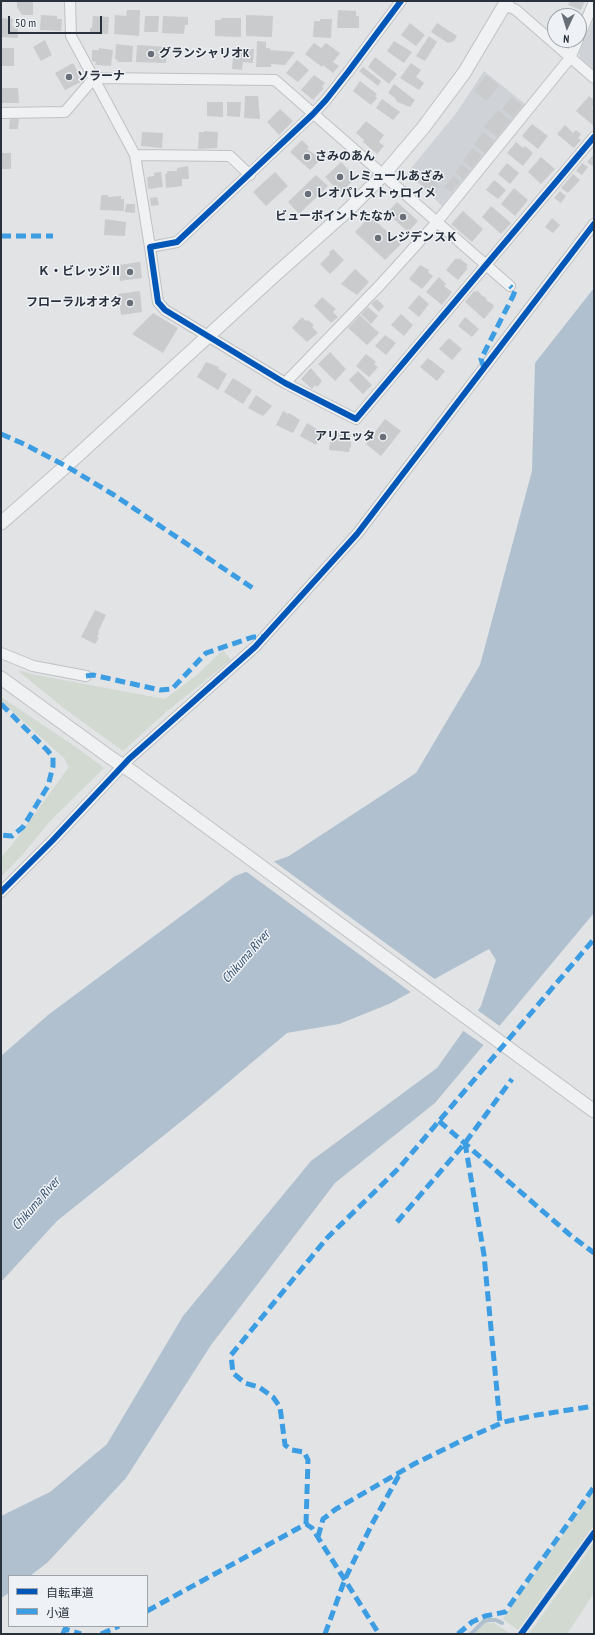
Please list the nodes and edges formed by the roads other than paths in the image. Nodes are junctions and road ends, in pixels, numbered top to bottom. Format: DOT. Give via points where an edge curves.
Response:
graph roads {
  1 [pos="70,1"];
  2 [pos="401,1"];
  3 [pos="594,2"];
  4 [pos="506,3"];
  5 [pos="587,18"];
  6 [pos="574,48"];
  7 [pos="570,58"];
  8 [pos="94,78"];
  9 [pos="594,78"];
  10 [pos="1,113"];
  11 [pos="313,114"];
  12 [pos="594,137"];
  13 [pos="135,155"];
  14 [pos="250,175"];
  15 [pos="383,175"];
  16 [pos="436,222"];
  17 [pos="594,224"];
  18 [pos="150,247"];
  19 [pos="485,265"];
  20 [pos="510,286"];
  21 [pos="208,336"];
  22 [pos="285,383"];
  23 [pos="1,523"];
  24 [pos="1,653"];
  25 [pos="86,676"];
  26 [pos="1,678"];
  27 [pos="123,766"];
  28 [pos="1,892"];
  29 [pos="594,1111"];
  1 -- 8 [label="street" via="71,36"];
  2 -- 11 [label="street" via="340,83"];
  3 -- 5 [label="street"];
  4 -- 7 [label="street"];
  4 -- 15 [label="street" via="464,73 423,128"];
  6 -- 7 [label="street"];
  7 -- 9 [label="street"];
  7 -- 16 [label="street"];
  8 -- 10 [label="street" via="65,112"];
  8 -- 11 [label="street" via="275,80"];
  8 -- 13 [label="street"];
  11 -- 14 [label="street"];
  11 -- 15 [label="street"];
  12 -- 19 [label="street"];
  13 -- 14 [label="street" via="230,156"];
  13 -- 18 [label="street"];
  14 -- 18 [label="street" via="177,242"];
  15 -- 16 [label="street"];
  15 -- 21 [label="street" via="348,211"];
  16 -- 19 [label="street"];
  16 -- 22 [label="street" via="381,284"];
  17 -- 27 [label="street" via="357,534 255,647"];
  18 -- 21 [label="street" via="158,302 165,310"];
  19 -- 20 [label="street"];
  19 -- 22 [label="street" via="356,419"];
  21 -- 22 [label="street"];
  21 -- 23 [label="street"];
  24 -- 25 [label="street" via="33,666"];
  26 -- 27 [label="street"];
  27 -- 28 [label="street"];
  27 -- 29 [label="street"];
}
